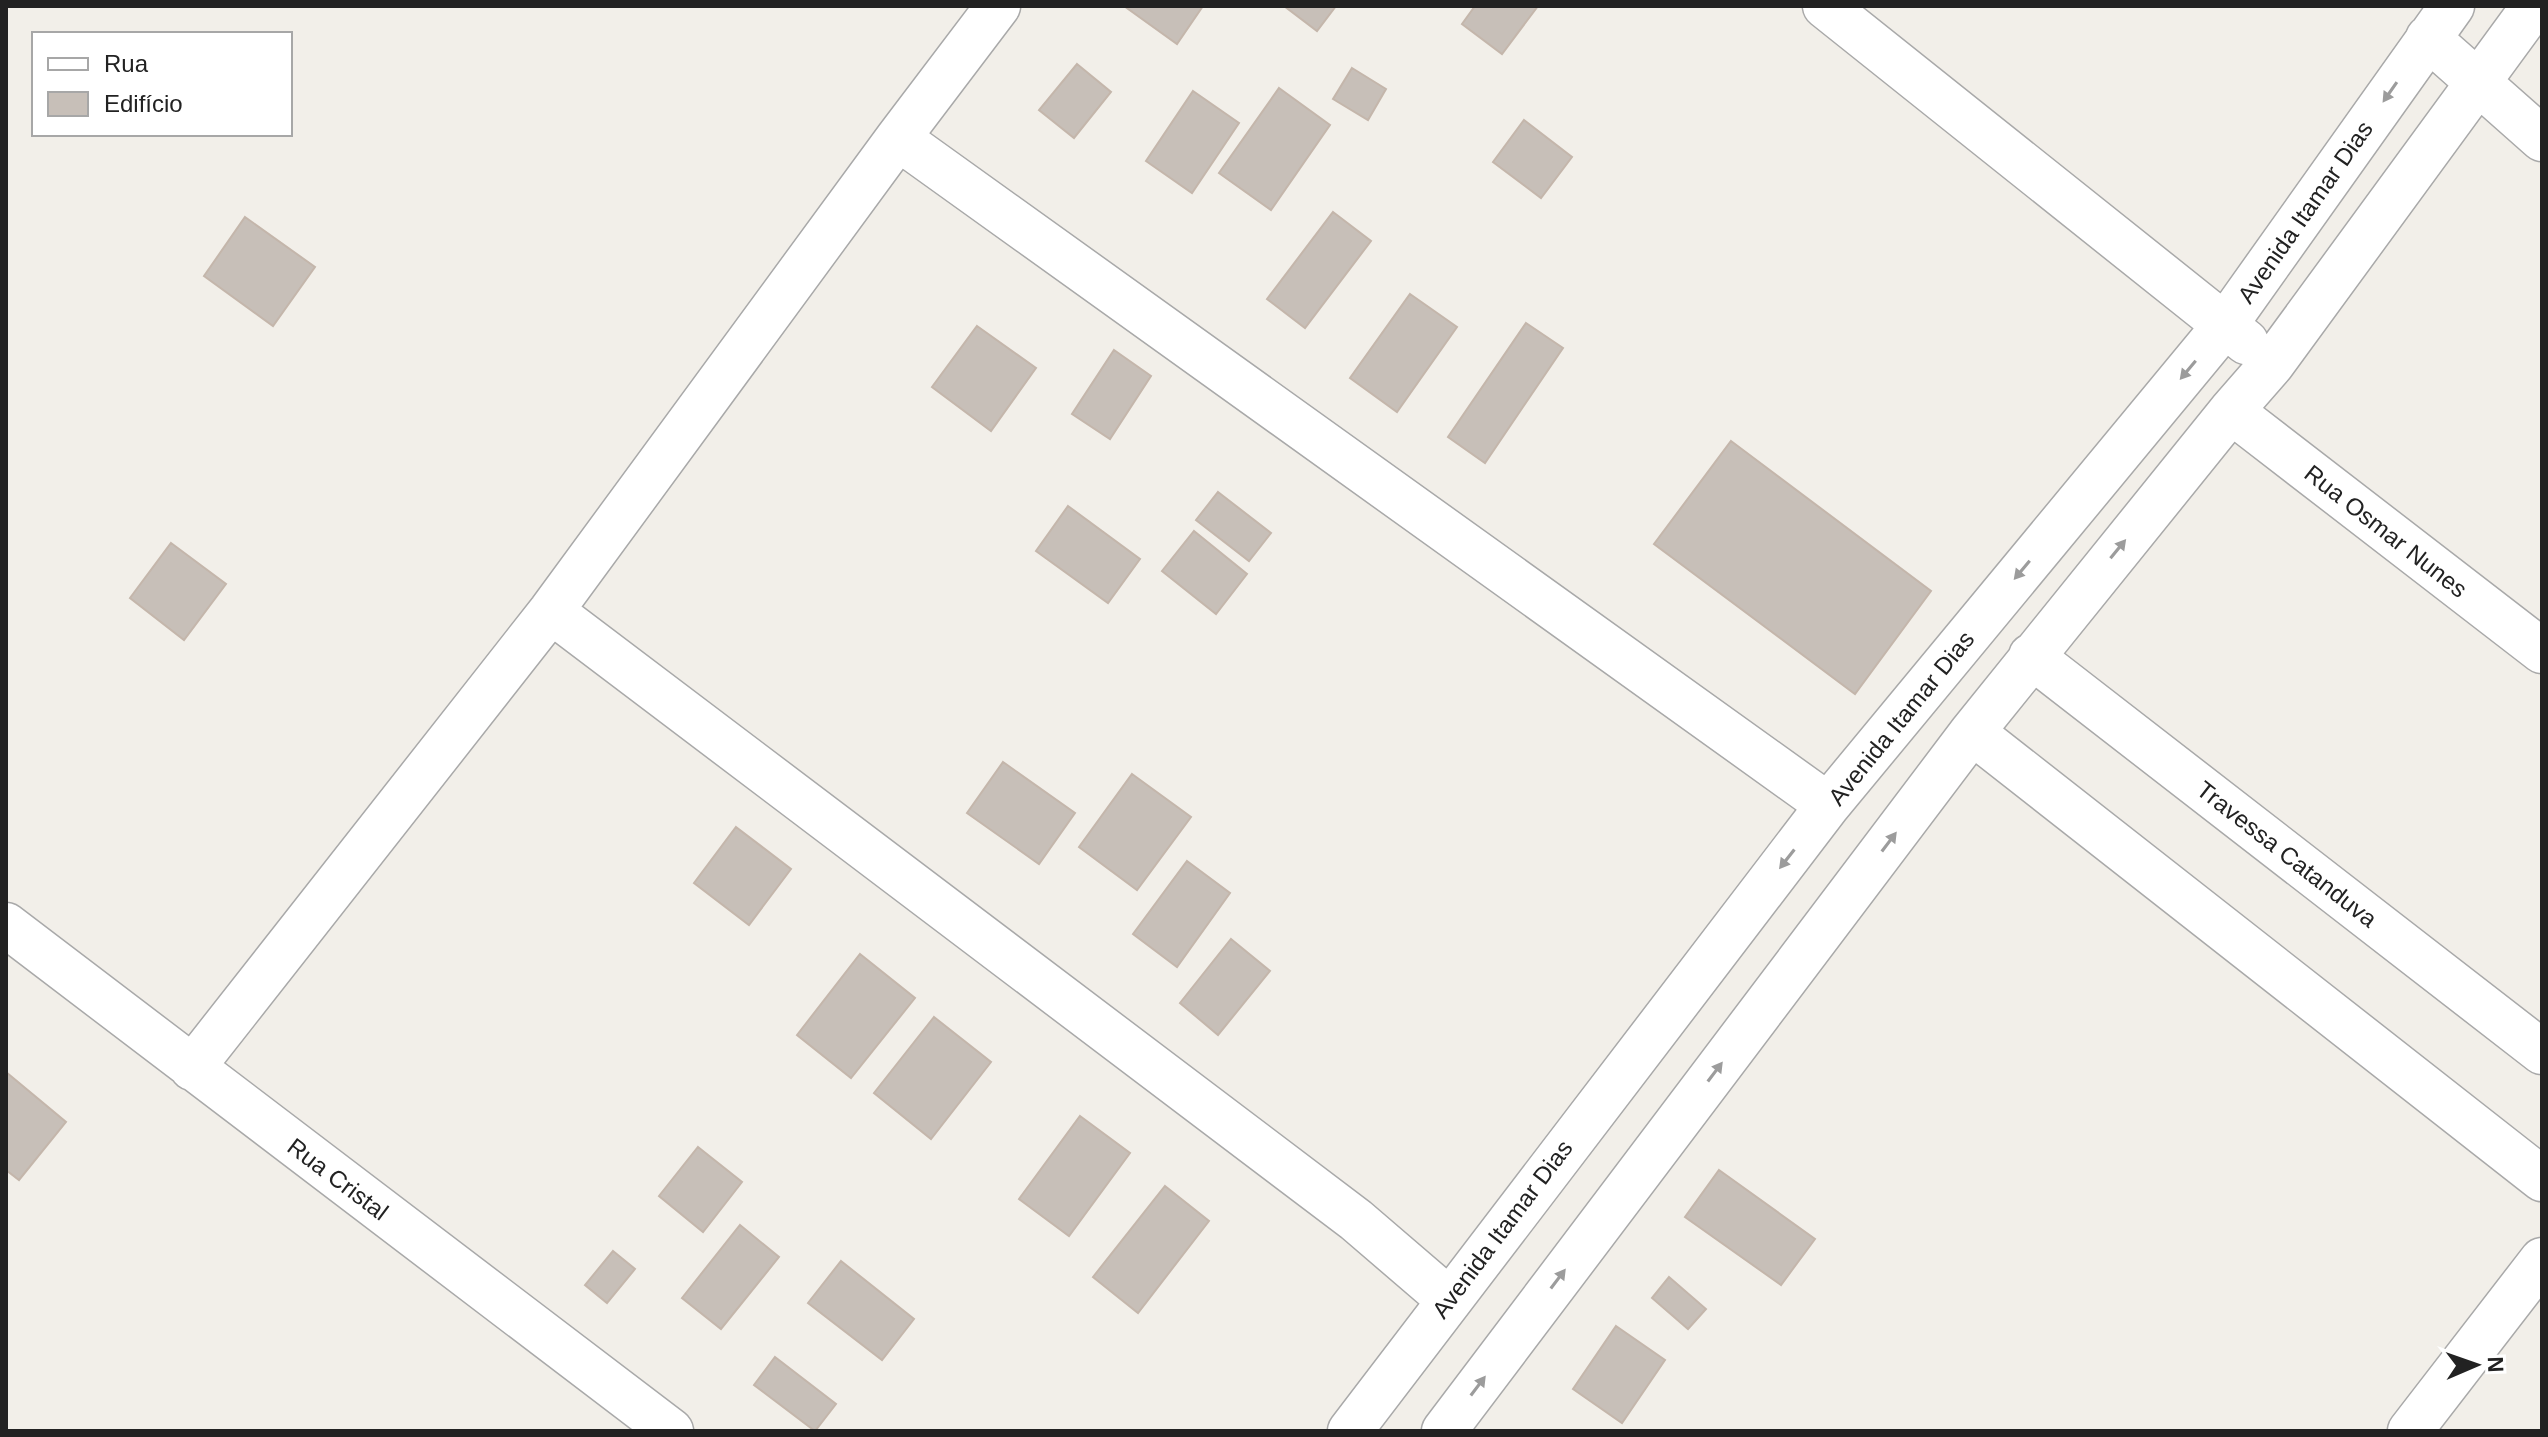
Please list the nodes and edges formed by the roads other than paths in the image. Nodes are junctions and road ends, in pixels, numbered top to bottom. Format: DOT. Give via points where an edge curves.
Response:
graph roads {
  1 [pos="998,6"];
  2 [pos="1825,6"];
  3 [pos="2534,6"];
  4 [pos="2440,22"];
  5 [pos="2478,81"];
  6 [pos="898,138"];
  7 [pos="2542,139"];
  8 [pos="2225,325"];
  9 [pos="2272,364"];
  10 [pos="2231,411"];
  11 [pos="551,611"];
  12 [pos="2542,651"];
  13 [pos="2031,656"];
  14 [pos="1972,732"];
  15 [pos="1828,805"];
  16 [pos="6,925"];
  17 [pos="2542,1052"];
  18 [pos="192,1068"];
  19 [pos="2542,1179"];
  20 [pos="2536,1281"];
  21 [pos="1448,1299"];
  22 [pos="671,1431"];
  23 [pos="1350,1431"];
  24 [pos="1444,1431"];
  25 [pos="2410,1431"];
  1 -- 6 [label="street"];
  2 -- 8 [label="street"];
  3 -- 5 [label="street"];
  4 -- 5 [label="street"];
  4 -- 8 [label="street, Avenida Itamar Dias, one-way"];
  5 -- 7 [label="street"];
  5 -- 9 [label="street"];
  6 -- 11 [label="street"];
  6 -- 15 [label="street"];
  8 -- 9 [label="street"];
  8 -- 15 [label="street, Avenida Itamar Dias, one-way"];
  9 -- 10 [label="street"];
  10 -- 12 [label="street, Rua Osmar Nunes"];
  13 -- 10 [label="street, one-way"];
  11 -- 18 [label="street"];
  11 -- 21 [label="street" via="1356,1220"];
  13 -- 14 [label="street"];
  13 -- 17 [label="street, Travessa Catanduva"];
  14 -- 19 [label="street"];
  24 -- 14 [label="street, one-way"];
  15 -- 21 [label="street, Avenida Itamar Dias, one-way"];
  16 -- 18 [label="street, Rua Cristal"];
  18 -- 22 [label="street, Rua Cristal"];
  20 -- 25 [label="street"];
  21 -- 23 [label="street, Avenida Itamar Dias"];
}
